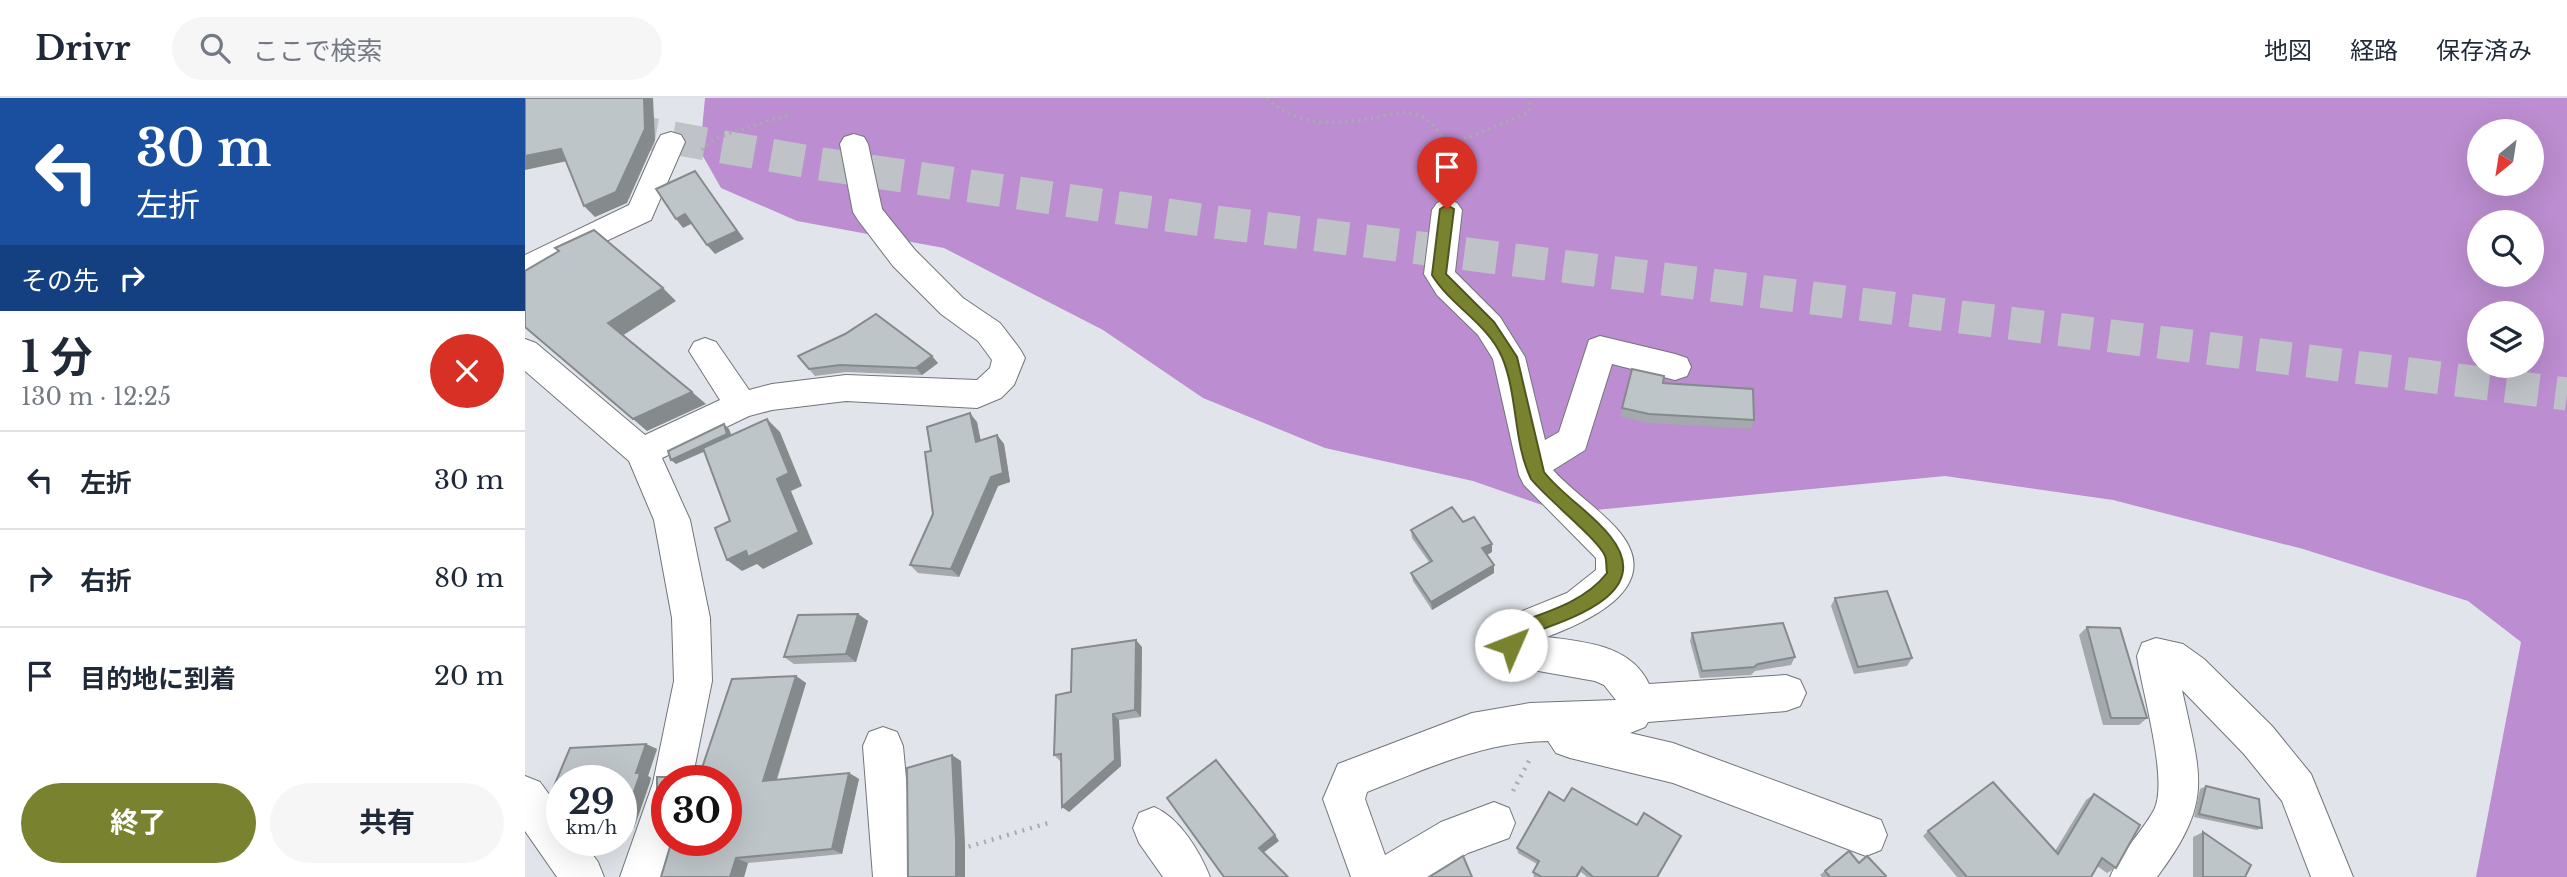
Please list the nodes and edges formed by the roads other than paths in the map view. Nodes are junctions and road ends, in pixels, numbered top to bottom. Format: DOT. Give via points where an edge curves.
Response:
graph roads {
  1 [pos="854,144"];
  2 [pos="684,148"];
  3 [pos="1447,209"];
  4 [pos="525,268"];
  5 [pos="705,351"];
  6 [pos="525,352"];
  7 [pos="1675,367"];
  8 [pos="741,405"];
  9 [pos="642,452"];
  10 [pos="1534,464"];
  11 [pos="1786,693"];
  12 [pos="1637,704"];
  13 [pos="1554,721"];
  14 [pos="883,746"];
  15 [pos="674,765"];
  16 [pos="525,796"];
  17 [pos="1494,824"];
  18 [pos="1154,828"];
  19 [pos="1866,835"];
  20 [pos="651,853"];
  21 [pos="583,877"];
  22 [pos="641,877"];
  23 [pos="893,877"];
  24 [pos="1189,877"];
  25 [pos="1372,877"];
  26 [pos="1389,877"];
  27 [pos="2131,877"];
  28 [pos="2332,877"];
  1 -- 8 [label="street" via="868,212 904,258 952,306 989,332 1009,358 1008,368 990,389 977,395 846,388"];
  2 -- 4 [label="street" via="641,212"];
  3 -- 10 [label="street" via="1439,275 1489,326 1509,357"];
  5 -- 8 [label="street"];
  6 -- 9 [label="street"];
  7 -- 10 [label="street" via="1600,349 1573,440"];
  8 -- 9 [label="street"];
  9 -- 15 [label="street" via="672,520 691,618 693,681"];
  10 -- 12 [label="street" via="1550,491 1604,540 1614,555 1615,575 1603,591 1576,608 1508,634 1511,645 1611,668 1627,680"];
  11 -- 12 [label="street"];
  12 -- 13 [label="street" via="1631,714 1613,720"];
  13 -- 19 [label="street" via="1570,739 1673,763"];
  13 -- 25 [label="street" via="1472,732 1352,778 1343,799"];
  14 -- 23 [label="street"];
  16 -- 21 [label="street"];
  17 -- 26 [label="street" via="1456,837"];
  18 -- 24 [label="street"];
  20 -- 22 [label="street"];
  27 -- 28 [label="street" via="2175,811 2179,771 2157,656 2169,657 2190,672 2258,740 2297,788"];
}
